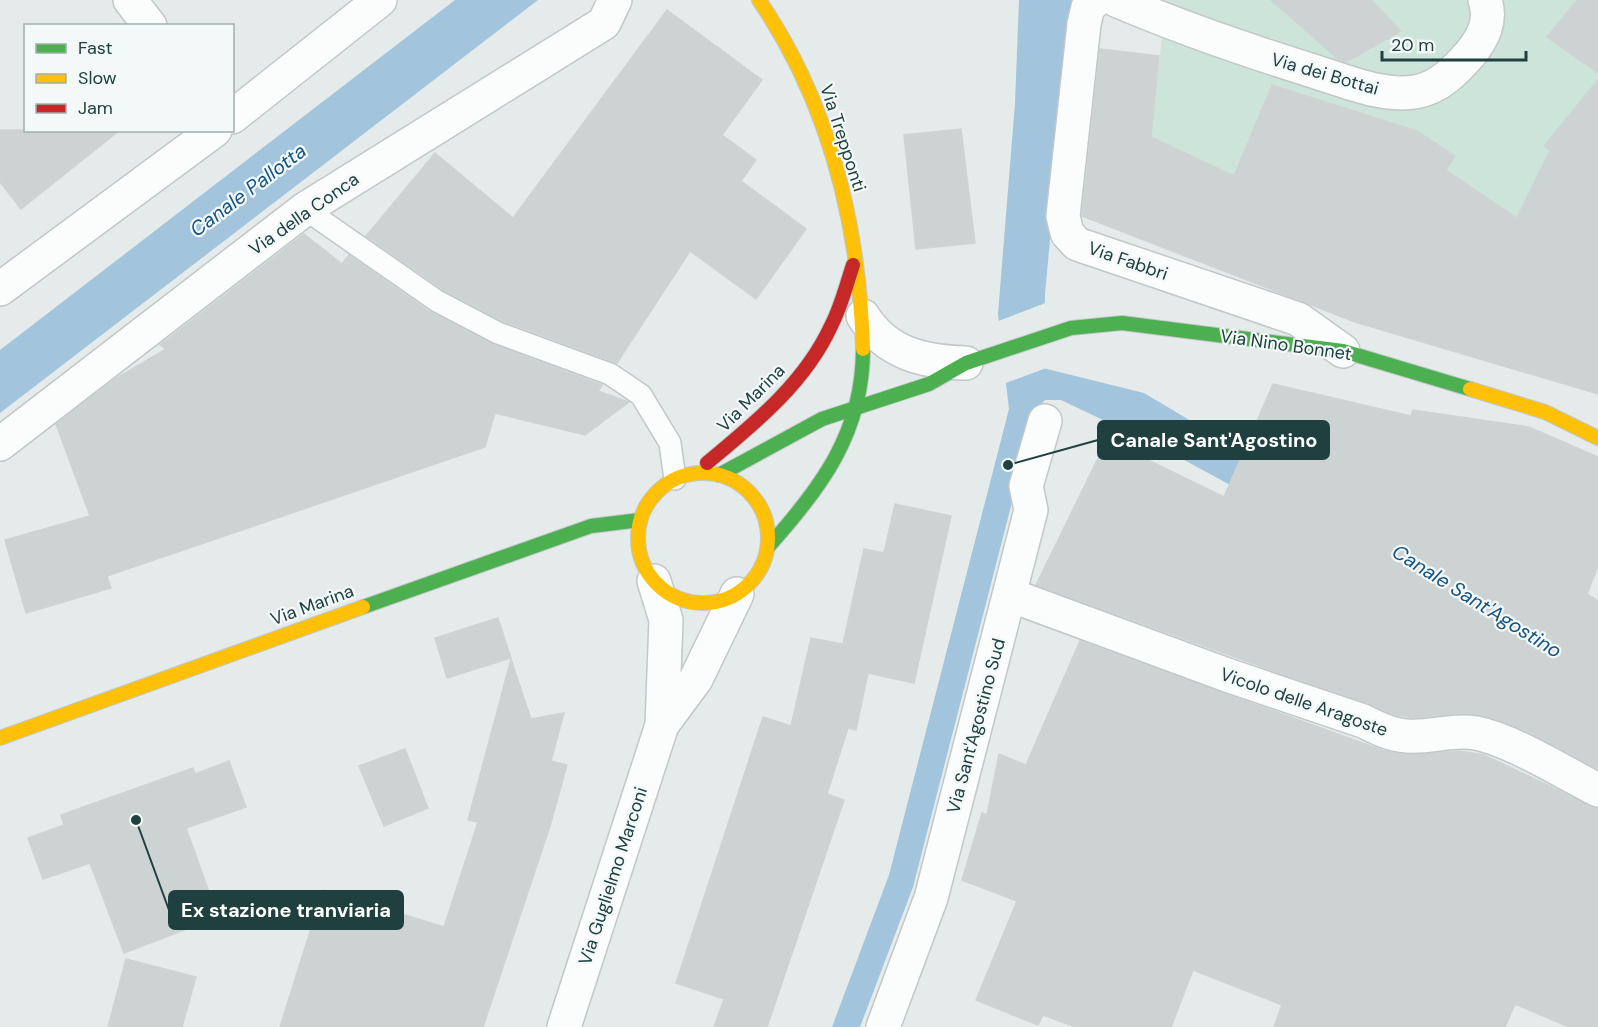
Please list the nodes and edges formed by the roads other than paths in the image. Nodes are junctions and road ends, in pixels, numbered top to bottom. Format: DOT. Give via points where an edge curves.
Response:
graph roads {
  1 [pos="130,0"];
  2 [pos="380,0"];
  3 [pos="759,0"];
  4 [pos="1096,0"];
  5 [pos="1116,0"];
  6 [pos="1485,0"];
  7 [pos="610,11"];
  8 [pos="148,24"];
  9 [pos="234,115"];
  10 [pos="212,132"];
  11 [pos="305,209"];
  12 [pos="854,264"];
  13 [pos="0,289"];
  14 [pos="863,316"];
  15 [pos="1343,351"];
  16 [pos="966,363"];
  17 [pos="857,408"];
  18 [pos="1045,421"];
  19 [pos="1598,438"];
  20 [pos="0,444"];
  21 [pos="719,474"];
  22 [pos="685,476"];
  23 [pos="640,520"];
  24 [pos="768,547"];
  25 [pos="654,581"];
  26 [pos="737,594"];
  27 [pos="1010,595"];
  28 [pos="662,725"];
  29 [pos="0,738"];
  30 [pos="1598,790"];
  31 [pos="564,1027"];
  32 [pos="883,1027"];
  1 -- 8 [label="street"];
  2 -- 9 [label="street"];
  3 -- 12 [label="street, Via Trepponti" via="811,91 841,182"];
  4 -- 15 [label="street, Via Fabbri" via="1088,7 1084,24 1063,216 1067,233 1077,244 1299,319"];
  5 -- 6 [label="street, Via dei Bottai" via="1198,34 1394,94 1418,92 1440,83 1457,69 1483,38 1488,20"];
  7 -- 11 [label="street, Via della Conca"];
  10 -- 13 [label="street"];
  11 -- 20 [label="street, Via della Conca"];
  11 -- 22 [label="lane" via="437,301 498,333 610,374 641,395"];
  12 -- 14 [label="street"];
  12 -- 22 [label="street, Via Marina" via="828,335 795,381 747,430"];
  14 -- 16 [label="street, Via Nino Bonnet" via="873,332 908,356"];
  14 -- 17 [label="street" via="865,356"];
  15 -- 16 [label="street, Via Nino Bonnet" via="1122,323 1071,328"];
  15 -- 19 [label="street, Via Nino Bonnet" via="1545,412"];
  16 -- 17 [label="street, Via Nino Bonnet" via="929,384"];
  17 -- 21 [label="street, Via Nino Bonnet" via="822,419"];
  17 -- 24 [label="street" via="846,439 824,474 799,513"];
  18 -- 27 [label="street, Via Sant'Agostino Sud" via="1026,486 1031,510"];
  21 -- 22 [label="street"];
  21 -- 24 [label="street" via="747,489 757,501 765,515"];
  22 -- 23 [label="street" via="651,499"];
  23 -- 25 [label="street" via="641,556"];
  23 -- 29 [label="street, Via Marina" via="591,526 528,547"];
  24 -- 26 [label="street" via="758,574"];
  25 -- 26 [label="street" via="672,595 693,603 716,603"];
  25 -- 28 [label="street, Via Guglielmo Marconi" via="666,620"];
  26 -- 28 [label="street, Via Guglielmo Marconi" via="696,679"];
  27 -- 30 [label="street, Vicolo delle Aragoste" via="1383,731 1407,736 1461,731 1501,741"];
  27 -- 32 [label="street, Via Sant'Agostino Sud" via="931,898"];
  28 -- 31 [label="street, Via Guglielmo Marconi"];
}
